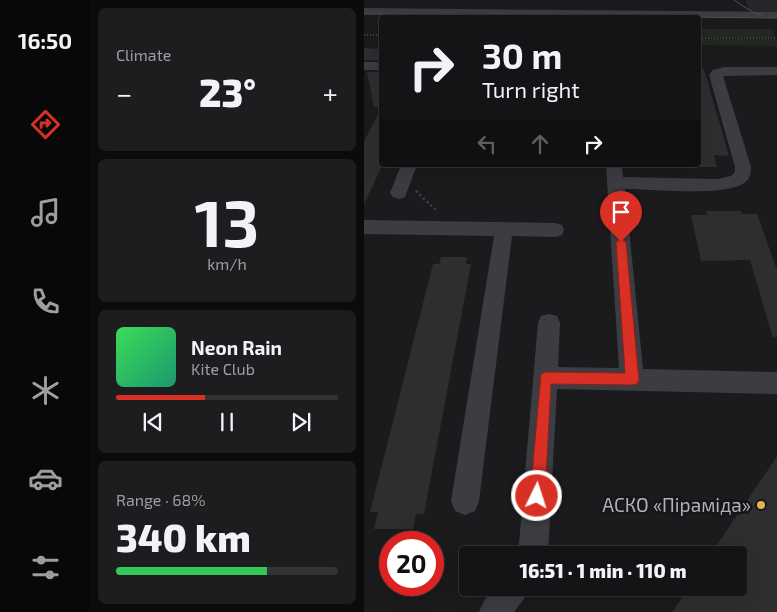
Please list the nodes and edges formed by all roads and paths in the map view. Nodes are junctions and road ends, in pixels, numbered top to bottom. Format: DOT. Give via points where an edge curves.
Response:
graph roads {
  1 [pos="443,0"];
  2 [pos="588,0"];
  3 [pos="735,2"];
  4 [pos="364,11"];
  5 [pos="436,15"];
  6 [pos="592,15"];
  7 [pos="701,18"];
  8 [pos="743,19"];
  9 [pos="364,20"];
  10 [pos="379,20"];
  11 [pos="701,23"];
  12 [pos="776,26"];
  13 [pos="364,35"];
  14 [pos="379,35"];
  15 [pos="701,38"];
  16 [pos="364,66"];
  17 [pos="379,66"];
  18 [pos="777,71"];
  19 [pos="615,174"];
  20 [pos="404,179"];
  21 [pos="364,227"];
  22 [pos="456,228"];
  23 [pos="504,229"];
  24 [pos="555,230"];
  25 [pos="549,323"];
  26 [pos="546,378"];
  27 [pos="632,380"];
  28 [pos="777,383"];
  29 [pos="465,500"];
  30 [pos="534,546"];
  31 [pos="507,596"];
  32 [pos="495,612"];
  1 -- 5 [label="street"];
  2 -- 6 [label="street"];
  3 -- 8 [label="street"];
  4 -- 5 [label="street"];
  5 -- 6 [label="street"];
  7 -- 8 [label="street"];
  8 -- 11 [label="street"];
  8 -- 12 [label="street"];
  9 -- 10 [label="street"];
  12 -- 15 [label="path"];
  13 -- 14 [label="path"];
  16 -- 17 [label="street"];
  18 -- 19 [label="street" via="724,71 716,75 743,167 743,174 737,180 717,185"];
  19 -- 27 [label="street"];
  20 -- 22 [label="path"];
  21 -- 22 [label="street"];
  22 -- 23 [label="street"];
  23 -- 24 [label="street"];
  23 -- 29 [label="street"];
  25 -- 26 [label="street"];
  26 -- 27 [label="street"];
  26 -- 30 [label="street"];
  27 -- 28 [label="street"];
  31 -- 32 [label="street"];
}
